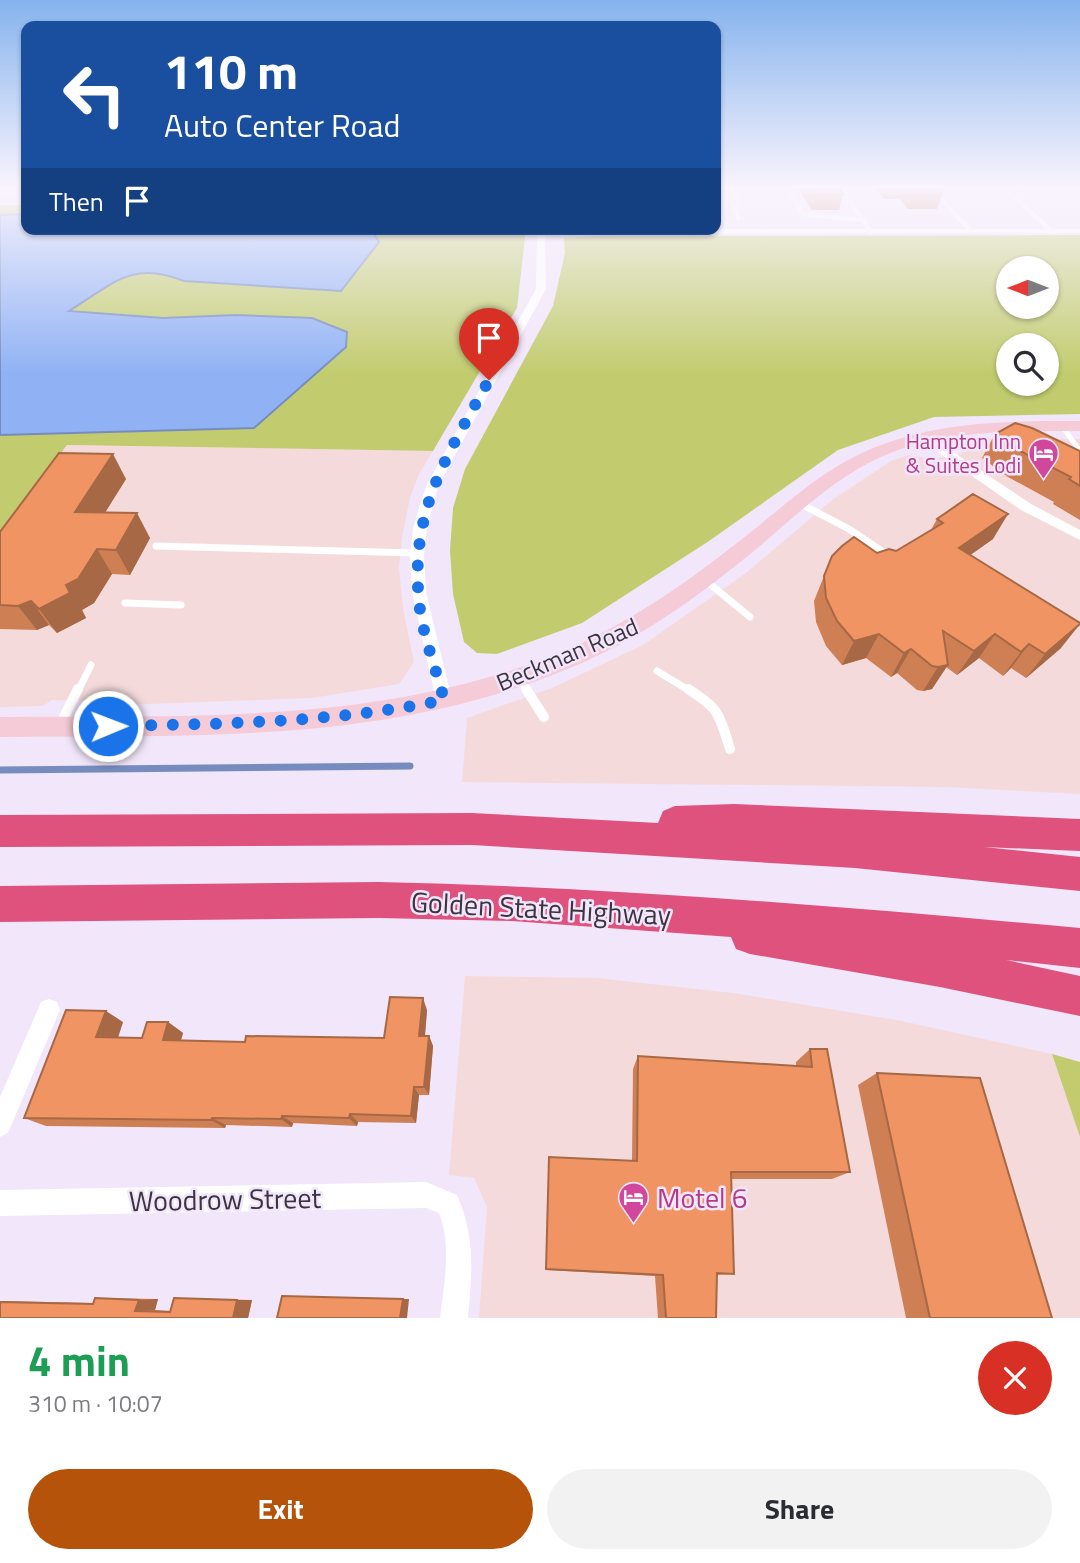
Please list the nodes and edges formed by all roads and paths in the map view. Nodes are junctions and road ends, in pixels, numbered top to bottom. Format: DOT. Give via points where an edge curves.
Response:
graph roads {
  1 [pos="541,250"];
  2 [pos="1071,426"];
  3 [pos="926,438"];
  4 [pos="1080,451"];
  5 [pos="799,503"];
  6 [pos="1080,536"];
  7 [pos="156,546"];
  8 [pos="417,553"];
  9 [pos="889,556"];
  10 [pos="705,580"];
  11 [pos="125,603"];
  12 [pos="181,605"];
  13 [pos="750,617"];
  14 [pos="90,665"];
  15 [pos="657,671"];
  16 [pos="518,677"];
  17 [pos="444,700"];
  18 [pos="544,718"];
  19 [pos="59,726"];
  20 [pos="0,727"];
  21 [pos="730,749"];
  22 [pos="472,829"];
  23 [pos="0,831"];
  24 [pos="1080,835"];
  25 [pos="1080,874"];
  26 [pos="0,904"];
  27 [pos="601,911"];
  28 [pos="1080,947"];
  29 [pos="1080,996"];
  30 [pos="49,1010"];
  31 [pos="0,1125"];
  32 [pos="0,1203"];
  33 [pos="454,1318"];
  1 -- 8 [label="street" via="541,289 432,485"];
  2 -- 3 [label="street, Beckman Road" via="979,429"];
  2 -- 4 [label="lane"];
  3 -- 5 [label="street, Beckman Road" via="869,457"];
  3 -- 6 [label="street" via="1026,507"];
  5 -- 9 [label="lane"];
  5 -- 10 [label="street, Beckman Road"];
  7 -- 8 [label="lane"];
  8 -- 17 [label="street" via="419,603"];
  10 -- 13 [label="lane"];
  10 -- 16 [label="street, Beckman Road" via="649,619 598,646"];
  11 -- 12 [label="lane"];
  14 -- 19 [label="lane"];
  15 -- 21 [label="lane" via="712,704"];
  16 -- 17 [label="street, Beckman Road"];
  16 -- 18 [label="lane"];
  17 -- 19 [label="street, Beckman Road" via="301,720"];
  19 -- 20 [label="street, Beckman Road"];
  22 -- 23 [label="highway"];
  22 -- 24 [label="highway" via="734,820"];
  22 -- 25 [label="highway" via="855,851"];
  26 -- 27 [label="highway, Golden State Highway" via="379,900 512,903"];
  27 -- 28 [label="highway, Golden State Highway" via="806,922"];
  27 -- 29 [label="highway" via="940,967"];
  30 -- 31 [label="street"];
  32 -- 33 [label="street, Woodrow Street" via="426,1195 448,1204 456,1219 460,1251"];
}
